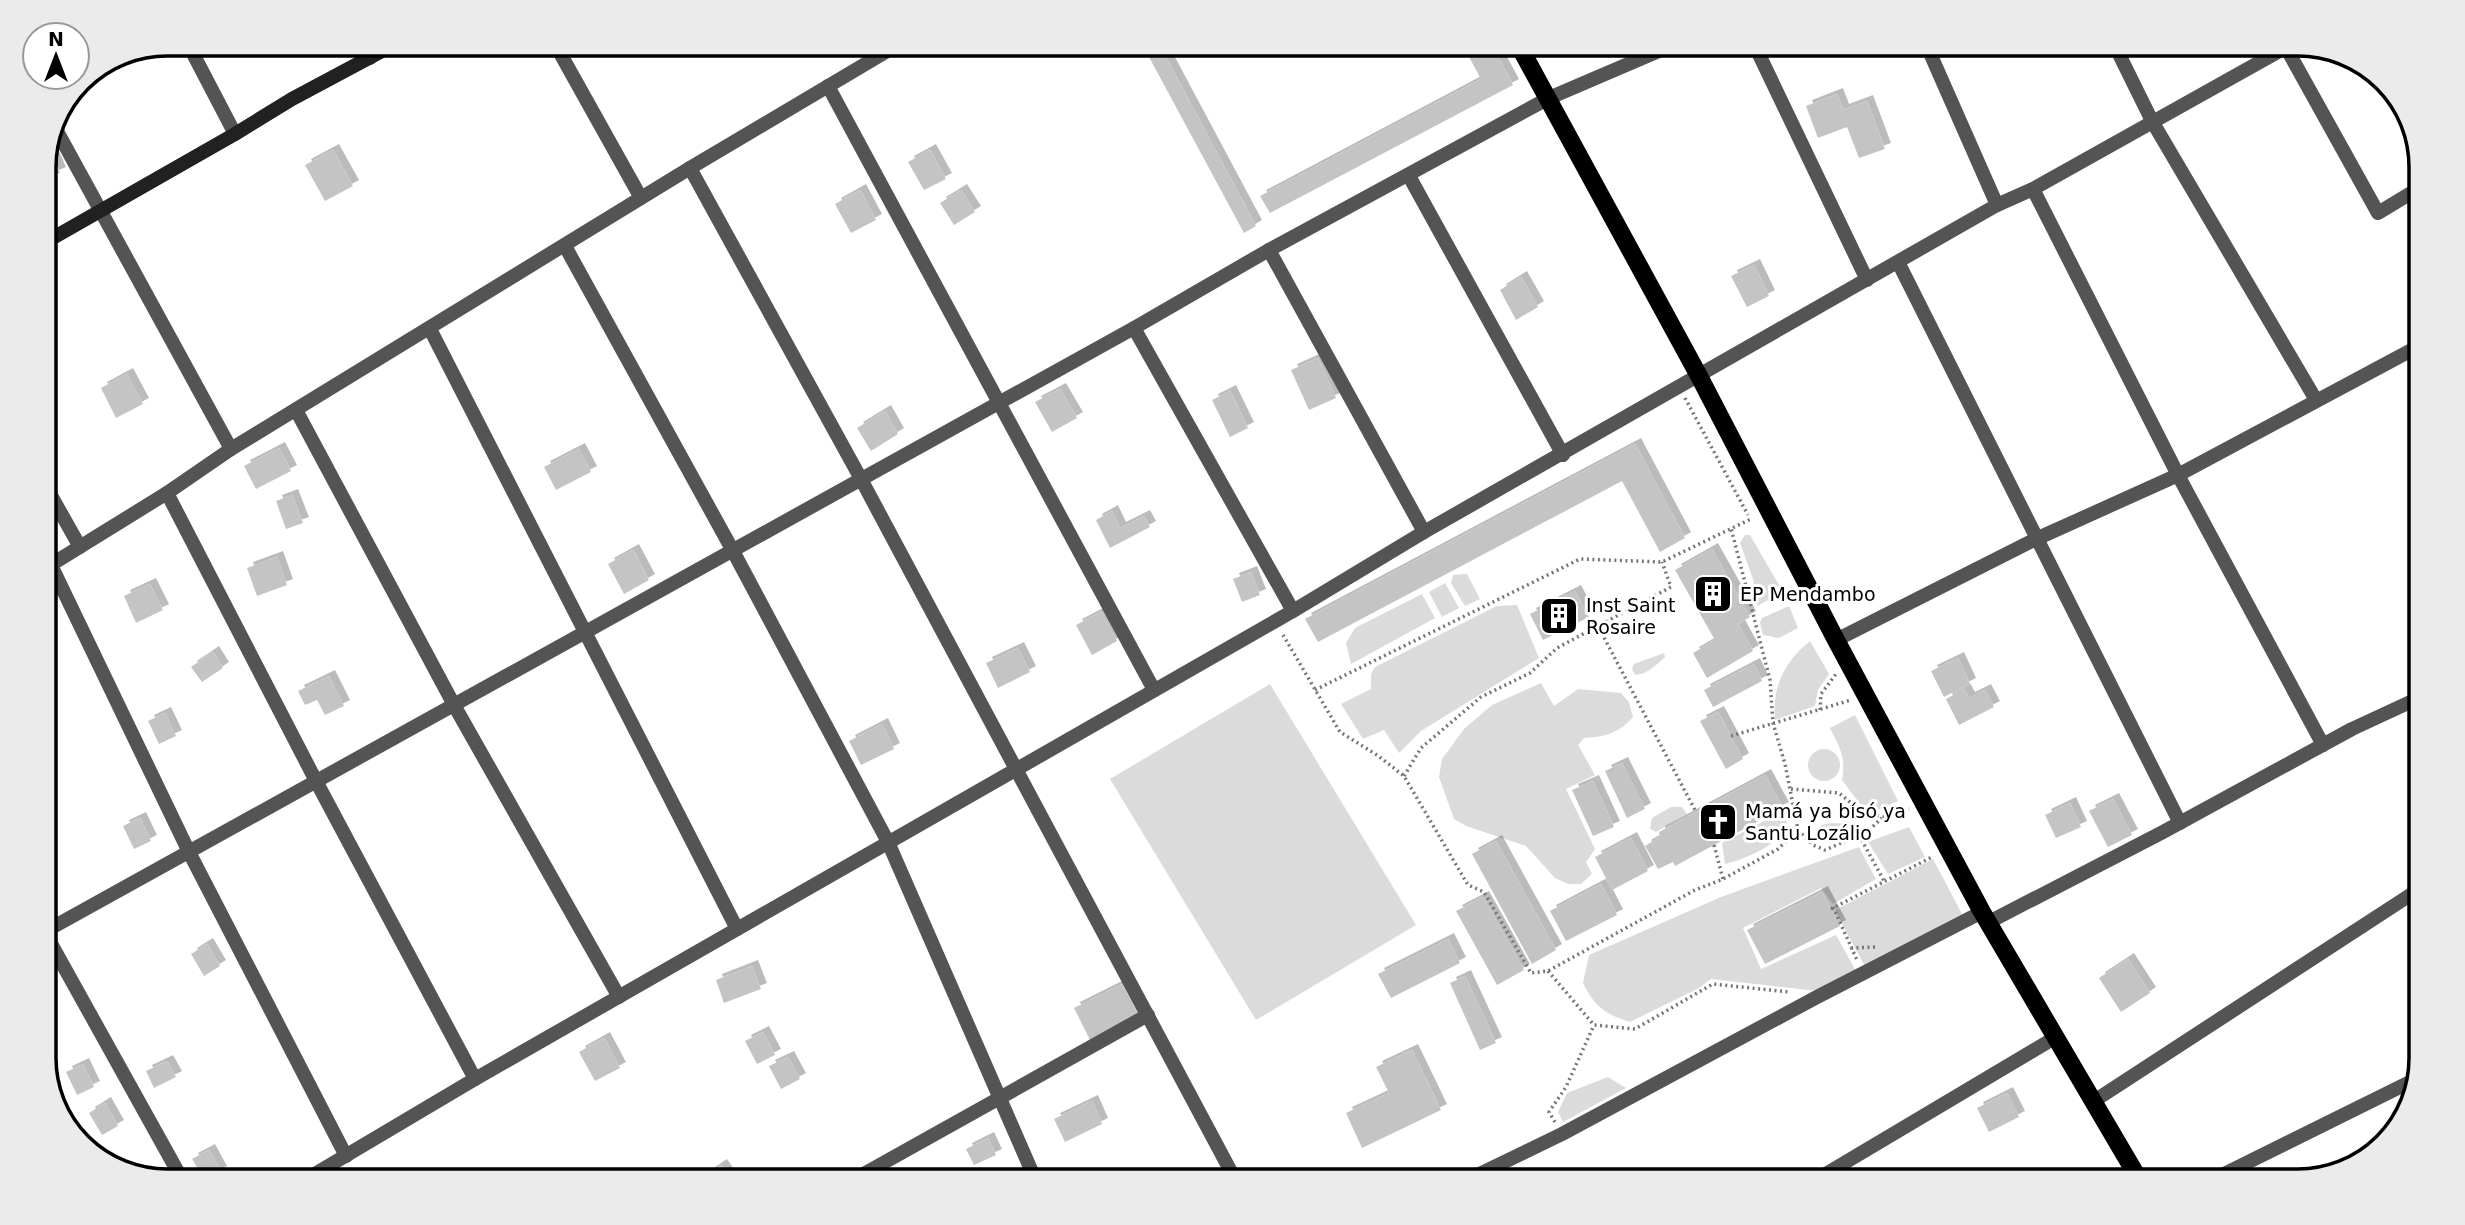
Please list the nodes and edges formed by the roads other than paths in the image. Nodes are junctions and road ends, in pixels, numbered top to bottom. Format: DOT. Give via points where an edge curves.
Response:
graph roads {
  1 [pos="194,56"];
  2 [pos="374,56"];
  3 [pos="562,56"];
  4 [pos="879,56"];
  5 [pos="1525,56"];
  6 [pos="1647,56"];
  7 [pos="1760,56"];
  8 [pos="1931,56"];
  9 [pos="2120,56"];
  10 [pos="2267,56"];
  11 [pos="2293,56"];
  12 [pos="370,58"];
  13 [pos="828,86"];
  14 [pos="1549,98"];
  15 [pos="2152,121"];
  16 [pos="235,134"];
  17 [pos="60,137"];
  18 [pos="690,168"];
  19 [pos="1409,176"];
  20 [pos="2033,189"];
  21 [pos="2409,194"];
  22 [pos="641,198"];
  23 [pos="1997,205"];
  24 [pos="102,210"];
  25 [pos="56,236"];
  26 [pos="565,246"];
  27 [pos="1269,250"];
  28 [pos="1899,262"];
  29 [pos="1867,280"];
  30 [pos="1134,328"];
  31 [pos="429,329"];
  32 [pos="2409,351"];
  33 [pos="1699,376"];
  34 [pos="2316,400"];
  35 [pos="998,403"];
  36 [pos="296,410"];
  37 [pos="231,449"];
  38 [pos="1563,455"];
  39 [pos="2178,475"];
  40 [pos="862,479"];
  41 [pos="167,493"];
  42 [pos="56,504"];
  43 [pos="1424,532"];
  44 [pos="2036,539"];
  45 [pos="80,547"];
  46 [pos="733,551"];
  47 [pos="56,562"];
  48 [pos="56,583"];
  49 [pos="1293,611"];
  50 [pos="587,631"];
  51 [pos="1836,640"];
  52 [pos="1154,690"];
  53 [pos="2409,703"];
  54 [pos="454,705"];
  55 [pos="2323,745"];
  56 [pos="1016,769"];
  57 [pos="316,782"];
  58 [pos="2180,823"];
  59 [pos="888,842"];
  60 [pos="189,852"];
  61 [pos="2409,896"];
  62 [pos="1986,917"];
  63 [pos="56,925"];
  64 [pos="737,929"];
  65 [pos="56,953"];
  66 [pos="619,997"];
  67 [pos="1148,1015"];
  68 [pos="2056,1037"];
  69 [pos="475,1079"];
  70 [pos="2406,1084"];
  71 [pos="1000,1099"];
  72 [pos="2094,1101"];
  73 [pos="345,1156"];
  74 [pos="176,1169"];
  75 [pos="323,1169"];
  76 [pos="873,1169"];
  77 [pos="1031,1169"];
  78 [pos="1231,1169"];
  79 [pos="1490,1169"];
  80 [pos="1834,1169"];
  81 [pos="2133,1169"];
  82 [pos="2234,1169"];
  1 -- 16 [label="street"];
  2 -- 12 [label="street"];
  3 -- 22 [label="street"];
  4 -- 13 [label="street"];
  5 -- 14 [label="main road"];
  6 -- 14 [label="street"];
  7 -- 29 [label="street"];
  8 -- 23 [label="street"];
  9 -- 15 [label="street"];
  10 -- 15 [label="street"];
  11 -- 21 [label="street" via="2378,213"];
  12 -- 16 [label="street"];
  13 -- 18 [label="street"];
  13 -- 35 [label="street"];
  14 -- 19 [label="street"];
  14 -- 33 [label="main road"];
  15 -- 20 [label="street"];
  15 -- 34 [label="street"];
  16 -- 24 [label="street"];
  17 -- 24 [label="street"];
  18 -- 22 [label="street"];
  18 -- 40 [label="street"];
  19 -- 27 [label="street"];
  19 -- 38 [label="street"];
  20 -- 23 [label="street"];
  20 -- 39 [label="street"];
  22 -- 26 [label="street"];
  23 -- 28 [label="street"];
  24 -- 25 [label="street"];
  24 -- 37 [label="street"];
  26 -- 31 [label="street"];
  26 -- 46 [label="street"];
  27 -- 30 [label="street"];
  27 -- 43 [label="street"];
  28 -- 29 [label="street"];
  28 -- 44 [label="street"];
  29 -- 33 [label="street"];
  30 -- 35 [label="street"];
  30 -- 49 [label="street"];
  31 -- 36 [label="street"];
  31 -- 50 [label="street"];
  32 -- 34 [label="street"];
  33 -- 38 [label="street"];
  33 -- 51 [label="main road"];
  34 -- 39 [label="street"];
  35 -- 40 [label="street"];
  35 -- 52 [label="street"];
  36 -- 37 [label="street"];
  36 -- 54 [label="street"];
  37 -- 41 [label="street"];
  38 -- 43 [label="street"];
  39 -- 44 [label="street"];
  39 -- 55 [label="street"];
  40 -- 46 [label="street"];
  40 -- 56 [label="street"];
  41 -- 45 [label="street"];
  41 -- 57 [label="street"];
  42 -- 45 [label="street"];
  43 -- 49 [label="street"];
  44 -- 51 [label="street"];
  44 -- 58 [label="street"];
  45 -- 47 [label="street"];
  46 -- 50 [label="street"];
  46 -- 59 [label="street"];
  48 -- 60 [label="street"];
  49 -- 52 [label="street"];
  50 -- 54 [label="street"];
  50 -- 64 [label="street"];
  51 -- 62 [label="main road"];
  52 -- 56 [label="street"];
  53 -- 55 [label="street"];
  54 -- 57 [label="street"];
  54 -- 66 [label="street"];
  55 -- 58 [label="street"];
  56 -- 59 [label="street"];
  56 -- 67 [label="street"];
  57 -- 60 [label="street"];
  57 -- 69 [label="street"];
  58 -- 62 [label="street"];
  59 -- 64 [label="street"];
  59 -- 71 [label="street"];
  60 -- 63 [label="street"];
  60 -- 73 [label="street"];
  61 -- 72 [label="street"];
  62 -- 68 [label="main road"];
  62 -- 79 [label="street" via="1863,973"];
  64 -- 66 [label="street"];
  65 -- 74 [label="street"];
  66 -- 69 [label="street"];
  67 -- 71 [label="street"];
  67 -- 78 [label="street"];
  68 -- 72 [label="main road"];
  68 -- 80 [label="street"];
  69 -- 73 [label="street"];
  70 -- 82 [label="street"];
  71 -- 76 [label="street"];
  71 -- 77 [label="street"];
  72 -- 81 [label="main road"];
  73 -- 75 [label="street"];
}
